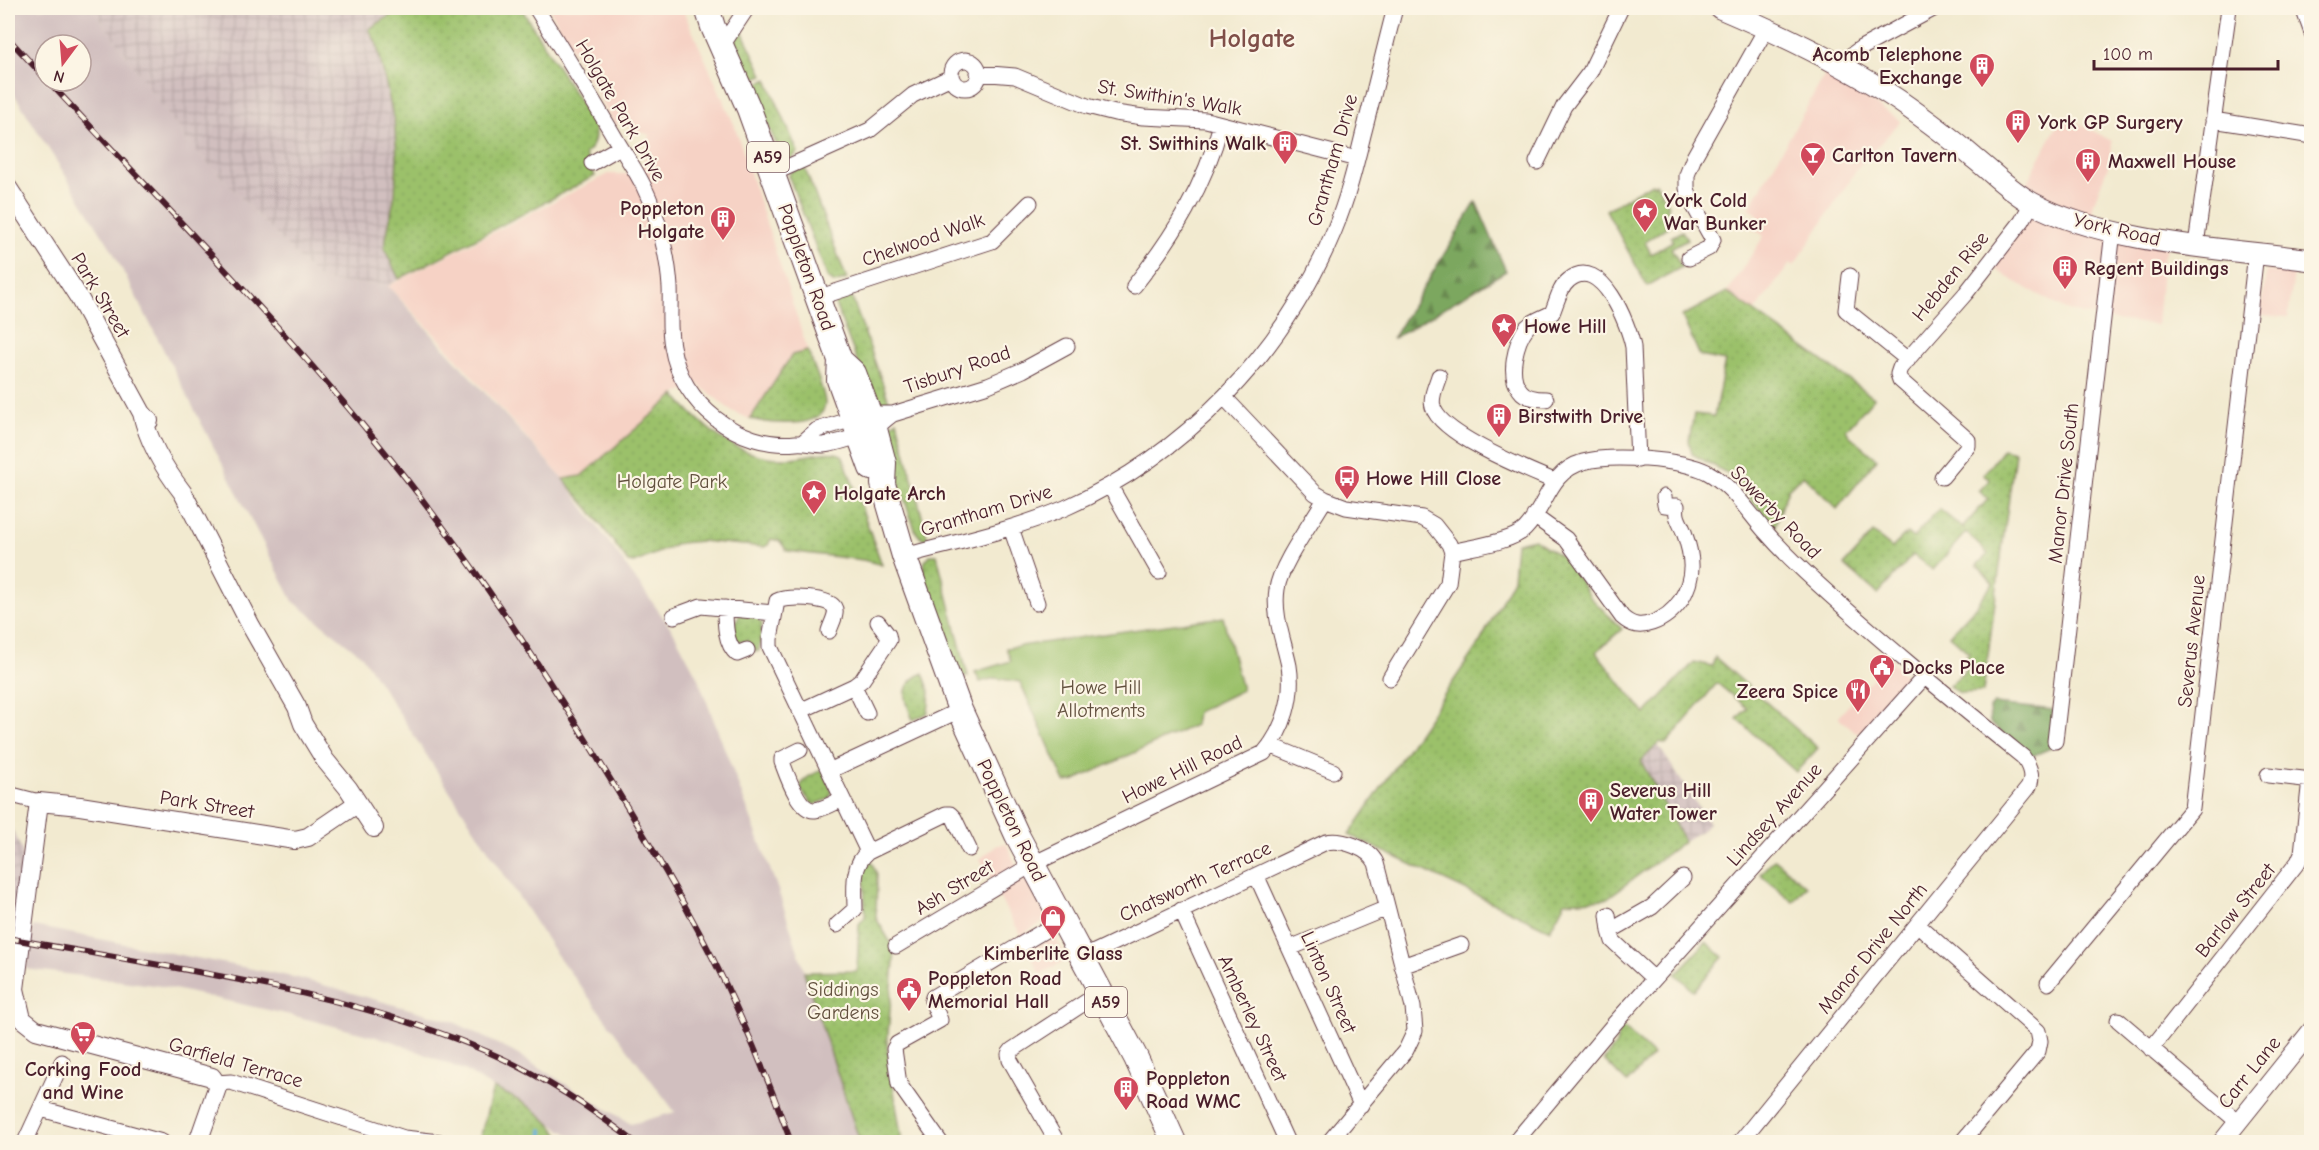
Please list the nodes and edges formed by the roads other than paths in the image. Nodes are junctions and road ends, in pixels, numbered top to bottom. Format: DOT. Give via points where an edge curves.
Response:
graph roads {
  1 [pos="536,8"];
  2 [pos="707,8"];
  3 [pos="747,8"];
  4 [pos="1395,8"];
  5 [pos="1621,8"];
  6 [pos="1720,8"];
  7 [pos="1935,8"];
  8 [pos="2229,8"];
  9 [pos="2303,8"];
  10 [pos="1766,29"];
  11 [pos="2312,33"];
  12 [pos="722,47"];
  13 [pos="1838,65"];
  14 [pos="2213,120"];
  15 [pos="1221,124"];
  16 [pos="2312,136"];
  17 [pos="620,147"];
  18 [pos="1357,159"];
  19 [pos="1537,162"];
  20 [pos="592,163"];
  21 [pos="774,173"];
  22 [pos="8,188"];
  23 [pos="12,199"];
  24 [pos="1030,203"];
  25 [pos="2032,203"];
  26 [pos="2113,231"];
  27 [pos="2196,245"];
  28 [pos="2256,253"];
  29 [pos="1689,258"];
  30 [pos="2312,260"];
  31 [pos="1850,276"];
  32 [pos="1134,286"];
  33 [pos="818,298"];
  34 [pos="1067,346"];
  35 [pos="1908,360"];
  36 [pos="1439,376"];
  37 [pos="1225,398"];
  38 [pos="1546,399"];
  39 [pos="869,422"];
  40 [pos="1638,460"];
  41 [pos="1942,477"];
  42 [pos="1554,482"];
  43 [pos="1110,486"];
  44 [pos="1664,497"];
  45 [pos="1325,499"];
  46 [pos="1534,516"];
  47 [pos="1011,528"];
  48 [pos="1452,552"];
  49 [pos="904,556"];
  50 [pos="1159,572"];
  51 [pos="1037,603"];
  52 [pos="776,607"];
  53 [pos="725,608"];
  54 [pos="674,616"];
  55 [pos="878,622"];
  56 [pos="829,631"];
  57 [pos="747,650"];
  58 [pos="1925,676"];
  59 [pos="1390,678"];
  60 [pos="854,686"];
  61 [pos="960,710"];
  62 [pos="800,711"];
  63 [pos="867,713"];
  64 [pos="2055,741"];
  65 [pos="1270,745"];
  66 [pos="800,750"];
  67 [pos="1333,770"];
  68 [pos="829,771"];
  69 [pos="2268,775"];
  70 [pos="2031,777"];
  71 [pos="2311,780"];
  72 [pos="8,794"];
  73 [pos="842,799"];
  74 [pos="39,802"];
  75 [pos="358,803"];
  76 [pos="374,828"];
  77 [pos="969,849"];
  78 [pos="868,852"];
  79 [pos="1033,864"];
  80 [pos="1257,877"];
  81 [pos="1683,878"];
  82 [pos="1387,908"];
  83 [pos="1181,910"];
  84 [pos="1608,915"];
  85 [pos="1062,920"];
  86 [pos="1918,925"];
  87 [pos="837,926"];
  88 [pos="1610,931"];
  89 [pos="1461,945"];
  90 [pos="896,946"];
  91 [pos="1290,948"];
  92 [pos="1082,958"];
  93 [pos="1402,966"];
  94 [pos="1654,979"];
  95 [pos="2048,982"];
  96 [pos="11,991"];
  97 [pos="1101,992"];
  98 [pos="16,1012"];
  99 [pos="2118,1020"];
  100 [pos="2312,1030"];
  101 [pos="2151,1049"];
  102 [pos="62,1062"];
  103 [pos="216,1083"];
  104 [pos="1361,1105"];
  105 [pos="40,1109"];
  106 [pos="2238,1122"];
  107 [pos="390,1138"];
  108 [pos="25,1143"];
  109 [pos="162,1143"];
  110 [pos="198,1143"];
  111 [pos="441,1143"];
  112 [pos="940,1143"];
  113 [pos="1057,1143"];
  114 [pos="1174,1143"];
  115 [pos="1287,1143"];
  116 [pos="1329,1143"];
  117 [pos="1515,1143"];
  118 [pos="1740,1143"];
  119 [pos="1962,1143"];
  120 [pos="2222,1143"];
  1 -- 17 [label="street, Holgate Park Drive"];
  2 -- 12 [label="main road, Poppleton Road / A59"];
  3 -- 12 [label="street"];
  4 -- 18 [label="street, Grantham Drive"];
  5 -- 19 [label="street" via="1590,72 1560,113"];
  6 -- 10 [label="main road, York Road"];
  7 -- 13 [label="street" via="1861,48"];
  8 -- 14 [label="street"];
  9 -- 11 [label="street"];
  10 -- 13 [label="main road, York Road"];
  10 -- 29 [label="street" via="1687,175 1690,199 1713,240 1709,248"];
  12 -- 21 [label="main road, Poppleton Road / A59"];
  13 -- 25 [label="main road, York Road" via="1896,99"];
  14 -- 16 [label="street"];
  14 -- 27 [label="street"];
  15 -- 18 [label="street, St. Swithin's Walk"];
  15 -- 21 [label="street, St. Swithin's Walk" via="1115,113 1087,106 1015,76 978,73 976,82 968,87 957,85 951,77 913,96 870,130"];
  15 -- 32 [label="street" via="1191,202 1173,234"];
  17 -- 20 [label="street"];
  17 -- 39 [label="street, Holgate Park Drive" via="644,187 655,216 670,286 672,347 690,393 735,432 777,444 824,445"];
  18 -- 37 [label="street, Grantham Drive" via="1335,230 1304,293 1267,348"];
  21 -- 33 [label="main road, Poppleton Road / A59"];
  22 -- 23 [label="street, Park Street"];
  23 -- 75 [label="street, Park Street" via="78,296 251,626"];
  24 -- 33 [label="street, Chelwood Walk" via="992,241"];
  25 -- 26 [label="main road, York Road"];
  25 -- 35 [label="street, Hebden Rise" via="1966,293"];
  26 -- 27 [label="main road, York Road"];
  26 -- 64 [label="street, Manor Drive South"];
  27 -- 28 [label="main road, York Road"];
  28 -- 30 [label="main road, York Road"];
  28 -- 95 [label="street, Severus Avenue" via="2192,809"];
  31 -- 35 [label="street" via="1846,310"];
  33 -- 39 [label="main road, Poppleton Road / A59" via="840,360 839,380"];
  34 -- 39 [label="street, Tisbury Road" via="988,385"];
  35 -- 41 [label="street, Hebden Rise" via="1898,374 1900,380 1968,440 1968,446"];
  36 -- 42 [label="street" via="1432,397 1441,419 1474,443"];
  37 -- 43 [label="street, Grantham Drive" via="1167,448"];
  37 -- 45 [label="street"];
  38 -- 40 [label="street" via="1520,392 1514,372 1519,344 1531,323 1552,313 1570,279 1594,278 1621,310 1630,333"];
  39 -- 49 [label="main road, Poppleton Road / A59" via="870,467 883,484"];
  40 -- 42 [label="street, Sowerby Road" via="1584,462"];
  40 -- 58 [label="street, Sowerby Road" via="1684,464 1708,473 1731,491 1805,572"];
  42 -- 46 [label="street, Sowerby Road"];
  43 -- 47 [label="street, Grantham Drive"];
  43 -- 50 [label="street"];
  44 -- 46 [label="street" via="1665,505 1677,506 1676,515 1690,552 1691,579 1669,614 1643,626 1622,617 1571,546"];
  45 -- 48 [label="street" via="1346,507 1422,518 1444,535"];
  45 -- 65 [label="street, Howe Hill Road" via="1277,586 1276,614 1290,681 1287,708"];
  46 -- 48 [label="street, Sowerby Road" via="1514,536"];
  47 -- 49 [label="street, Grantham Drive"];
  47 -- 51 [label="street"];
  48 -- 59 [label="street" via="1448,584"];
  49 -- 61 [label="main road, Poppleton Road / A59"];
  52 -- 53 [label="street"];
  52 -- 56 [label="street" via="783,598 829,602 835,613"];
  52 -- 62 [label="street" via="770,639 772,655"];
  53 -- 54 [label="street" via="701,606"];
  53 -- 57 [label="street" via="730,646 737,654"];
  55 -- 60 [label="street" via="888,635 888,645"];
  58 -- 70 [label="street, Sowerby Road" via="2023,757"];
  58 -- 94 [label="street, Lindsey Avenue"];
  60 -- 62 [label="street"];
  60 -- 63 [label="street"];
  61 -- 68 [label="street"];
  61 -- 79 [label="main road, Poppleton Road / A59"];
  62 -- 68 [label="street"];
  65 -- 67 [label="street"];
  65 -- 79 [label="street, Howe Hill Road" via="1256,758"];
  66 -- 73 [label="street" via="782,762 801,804 816,810"];
  68 -- 73 [label="street"];
  69 -- 71 [label="street"];
  70 -- 86 [label="street, Manor Drive North" via="2028,788"];
  71 -- 101 [label="street, Barlow Street" via="2298,862"];
  72 -- 74 [label="street"];
  73 -- 78 [label="street"];
  74 -- 75 [label="street, Park Street" via="295,840 308,837"];
  74 -- 96 [label="street"];
  75 -- 76 [label="street, Park Street"];
  77 -- 78 [label="street" via="954,818 946,814"];
  78 -- 87 [label="street" via="862,856 855,878 855,909"];
  79 -- 85 [label="main road, Poppleton Road / A59"];
  79 -- 90 [label="street, Ash Street"];
  80 -- 82 [label="street, Chatsworth Terrace" via="1326,842 1341,841 1373,858"];
  80 -- 83 [label="street, Chatsworth Terrace"];
  80 -- 91 [label="street, Linton Street"];
  81 -- 88 [label="street" via="1652,907"];
  82 -- 91 [label="street"];
  82 -- 93 [label="street"];
  83 -- 92 [label="street, Chatsworth Terrace"];
  83 -- 115 [label="street, Amberley Street"];
  84 -- 88 [label="street"];
  85 -- 92 [label="main road, Poppleton Road / A59"];
  85 -- 112 [label="street" via="933,997 940,1020 897,1044 893,1054 899,1084"];
  86 -- 118 [label="street, Manor Drive North"];
  86 -- 119 [label="street" via="2038,1031 2038,1051"];
  88 -- 94 [label="street" via="1613,941"];
  89 -- 93 [label="street"];
  91 -- 104 [label="street, Linton Street"];
  92 -- 97 [label="main road, Poppleton Road / A59"];
  93 -- 104 [label="street" via="1415,1031 1406,1050"];
  94 -- 117 [label="street, Lindsey Avenue"];
  96 -- 98 [label="street"];
  97 -- 113 [label="street" via="1009,1054"];
  97 -- 114 [label="main road, Poppleton Road / A59"];
  98 -- 103 [label="street, Garfield Terrace" via="36,1030 212,1077"];
  99 -- 101 [label="street"];
  100 -- 106 [label="street, Carr Lane"];
  101 -- 106 [label="street"];
  102 -- 105 [label="street"];
  103 -- 107 [label="street, Garfield Terrace" via="231,1082"];
  103 -- 110 [label="street"];
  104 -- 116 [label="street"];
  105 -- 108 [label="street"];
  105 -- 109 [label="street"];
  106 -- 120 [label="street, Carr Lane"];
  107 -- 111 [label="street, Garfield Terrace"];
}
